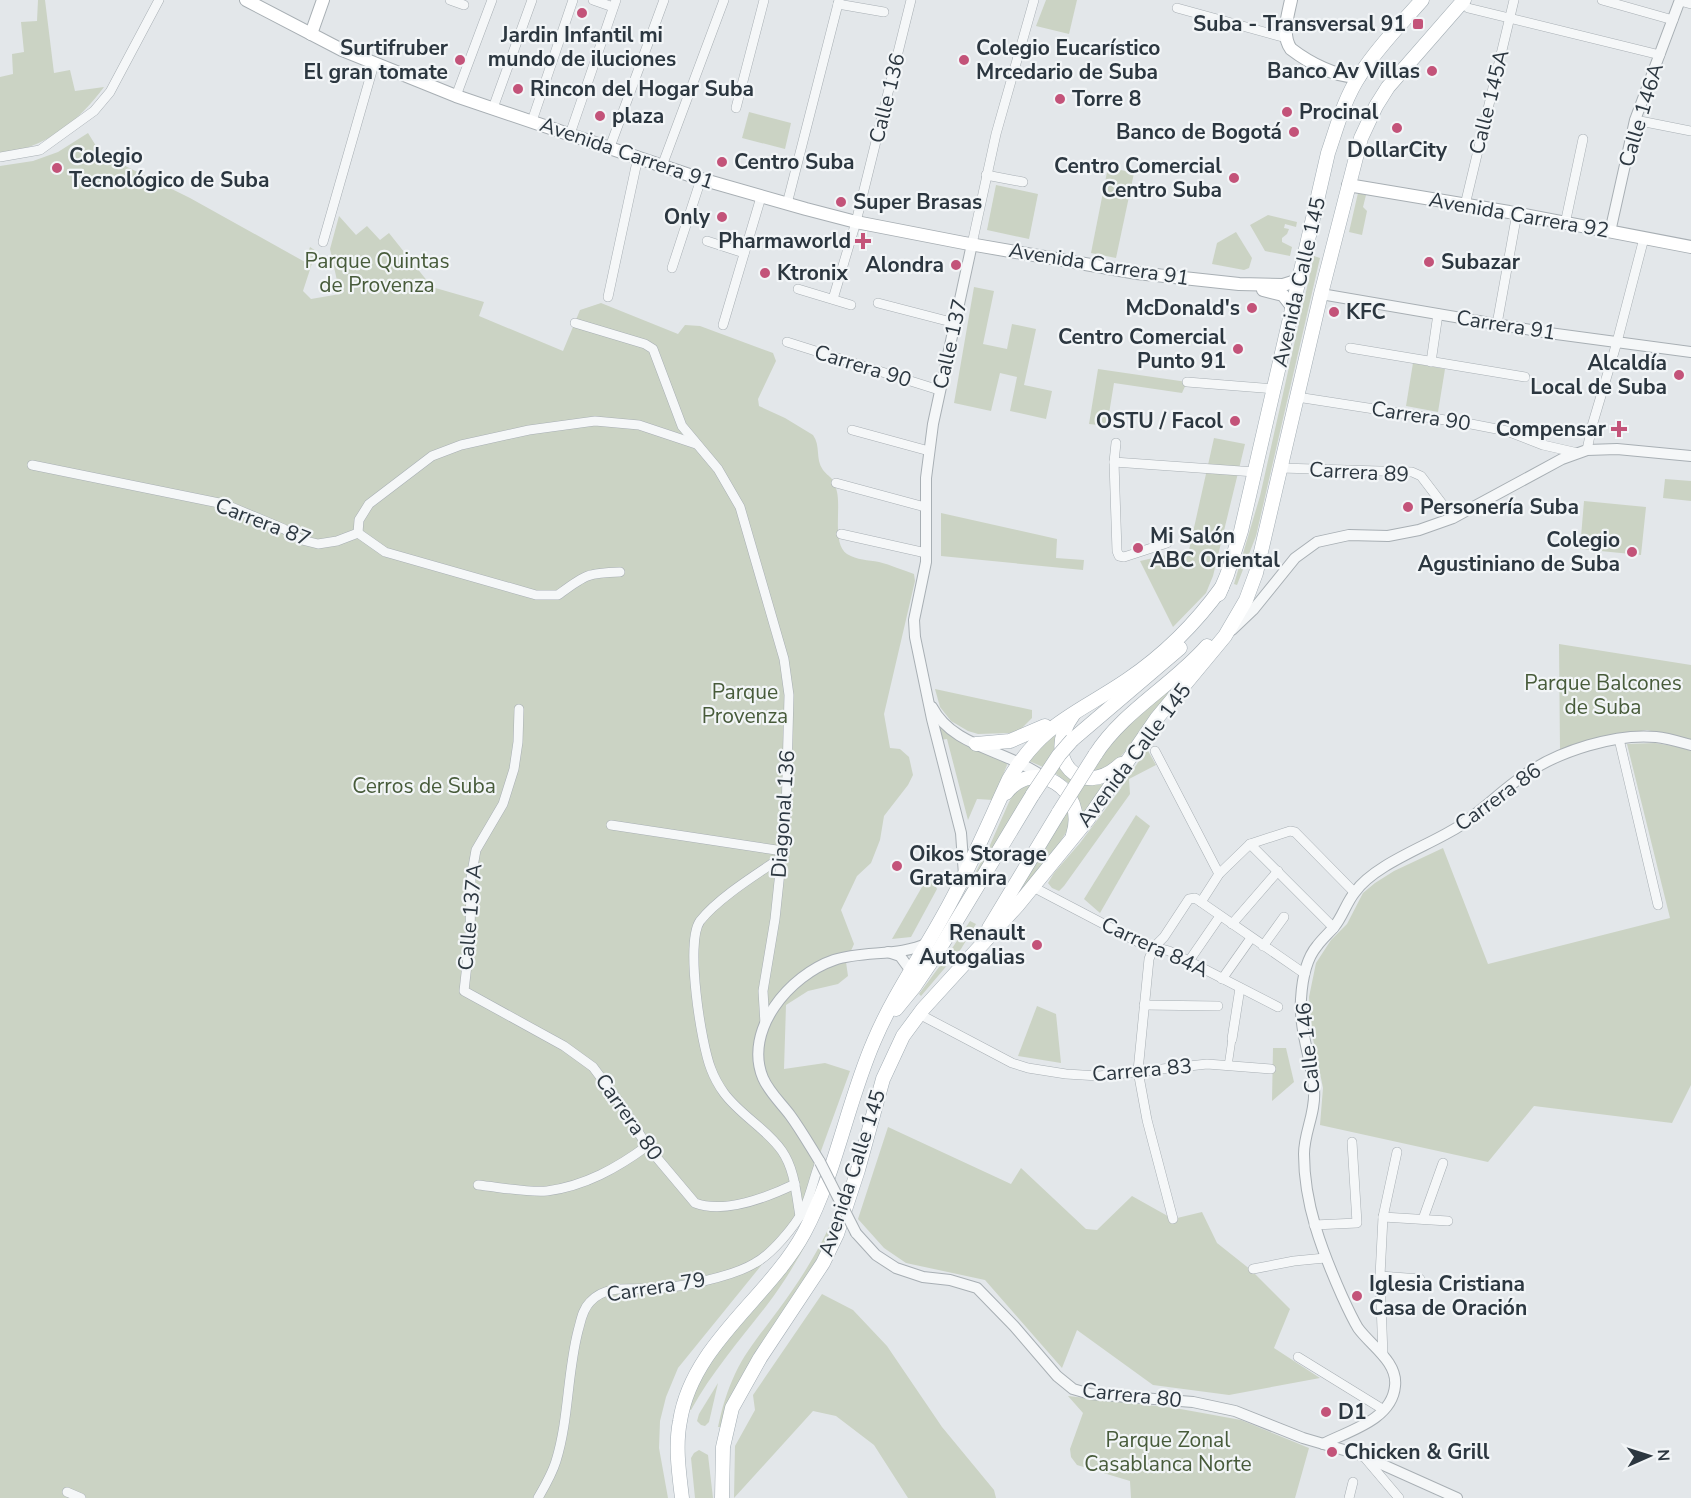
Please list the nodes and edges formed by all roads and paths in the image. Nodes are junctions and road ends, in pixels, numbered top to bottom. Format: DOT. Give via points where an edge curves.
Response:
graph roads {
  1 [pos="159,0"];
  2 [pos="324,0"];
  3 [pos="450,0"];
  4 [pos="492,0"];
  5 [pos="531,0"];
  6 [pos="573,0"];
  7 [pos="593,0"];
  8 [pos="664,0"];
  9 [pos="724,0"];
  10 [pos="764,0"];
  11 [pos="911,0"];
  12 [pos="1034,0"];
  13 [pos="1291,0"];
  14 [pos="1422,0"];
  15 [pos="1514,0"];
  16 [pos="1602,0"];
  17 [pos="253,2"];
  18 [pos="838,2"];
  19 [pos="1684,2"];
  20 [pos="615,3"];
  21 [pos="1466,4"];
  22 [pos="464,5"];
  23 [pos="1177,8"];
  24 [pos="884,12"];
  25 [pos="1509,19"];
  26 [pos="1672,20"];
  27 [pos="311,34"];
  28 [pos="1286,38"];
  29 [pos="1660,55"];
  30 [pos="374,64"];
  31 [pos="1336,74"];
  32 [pos="1360,76"];
  33 [pos="456,96"];
  34 [pos="1348,96"];
  35 [pos="493,108"];
  36 [pos="736,108"];
  37 [pos="1635,120"];
  38 [pos="532,121"];
  39 [pos="1691,131"];
  40 [pos="570,134"];
  41 [pos="1583,139"];
  42 [pos="610,147"];
  43 [pos="0,157"];
  44 [pos="638,157"];
  45 [pos="662,166"];
  46 [pos="986,175"];
  47 [pos="701,179"];
  48 [pos="1023,182"];
  49 [pos="1348,185"];
  50 [pos="761,197"];
  51 [pos="787,204"];
  52 [pos="1465,205"];
  53 [pos="1517,213"];
  54 [pos="856,222"];
  55 [pos="1564,224"];
  56 [pos="1610,232"];
  57 [pos="324,238"];
  58 [pos="1644,238"];
  59 [pos="707,241"];
  60 [pos="972,244"];
  61 [pos="1691,247"];
  62 [pos="744,253"];
  63 [pos="672,268"];
  64 [pos="1299,280"];
  65 [pos="1239,284"];
  66 [pos="798,289"];
  67 [pos="1321,294"];
  68 [pos="608,297"];
  69 [pos="833,299"];
  70 [pos="878,303"];
  71 [pos="851,305"];
  72 [pos="1293,308"];
  73 [pos="1437,314"];
  74 [pos="955,323"];
  75 [pos="575,324"];
  76 [pos="1497,324"];
  77 [pos="723,325"];
  78 [pos="787,342"];
  79 [pos="1617,342"];
  80 [pos="1350,348"];
  81 [pos="1691,352"];
  82 [pos="1431,362"];
  83 [pos="1525,377"];
  84 [pos="1186,381"];
  85 [pos="1274,389"];
  86 [pos="939,390"];
  87 [pos="1297,397"];
  88 [pos="852,430"];
  89 [pos="1116,443"];
  90 [pos="696,444"];
  91 [pos="929,451"];
  92 [pos="1583,452"];
  93 [pos="1691,456"];
  94 [pos="1114,462"];
  95 [pos="32,465"];
  96 [pos="1281,468"];
  97 [pos="1255,472"];
  98 [pos="836,483"];
  99 [pos="925,507"];
  100 [pos="1453,518"];
  101 [pos="358,533"];
  102 [pos="841,534"];
  103 [pos="1264,534"];
  104 [pos="1167,543"];
  105 [pos="926,553"];
  106 [pos="620,572"];
  107 [pos="1222,587"];
  108 [pos="1226,636"];
  109 [pos="926,693"];
  110 [pos="519,709"];
  111 [pos="1073,713"];
  112 [pos="1619,739"];
  113 [pos="1141,742"];
  114 [pos="976,744"];
  115 [pos="1691,745"];
  116 [pos="1155,751"];
  117 [pos="1019,763"];
  118 [pos="1049,780"];
  119 [pos="995,813"];
  120 [pos="611,825"];
  121 [pos="987,830"];
  122 [pos="961,833"];
  123 [pos="1068,843"];
  124 [pos="1250,844"];
  125 [pos="782,854"];
  126 [pos="1278,871"];
  127 [pos="1219,874"];
  128 [pos="964,878"];
  129 [pos="1033,886"];
  130 [pos="1354,892"];
  131 [pos="1201,902"];
  132 [pos="1658,905"];
  133 [pos="1220,916"];
  134 [pos="1284,917"];
  135 [pos="1232,924"];
  136 [pos="1334,928"];
  137 [pos="1251,938"];
  138 [pos="928,943"];
  139 [pos="1154,946"];
  140 [pos="1263,946"];
  141 [pos="888,952"];
  142 [pos="970,958"];
  143 [pos="1189,961"];
  144 [pos="911,971"];
  145 [pos="1305,974"];
  146 [pos="1222,979"];
  147 [pos="1240,988"];
  148 [pos="464,991"];
  149 [pos="1144,1005"];
  150 [pos="1218,1006"];
  151 [pos="1278,1007"];
  152 [pos="919,1014"];
  153 [pos="765,1024"];
  154 [pos="1232,1039"];
  155 [pos="872,1044"];
  156 [pos="1228,1066"];
  157 [pos="1271,1069"];
  158 [pos="1138,1071"];
  159 [pos="1352,1142"];
  160 [pos="647,1146"];
  161 [pos="1397,1152"];
  162 [pos="818,1159"];
  163 [pos="1443,1163"];
  164 [pos="795,1184"];
  165 [pos="478,1185"];
  166 [pos="800,1216"];
  167 [pos="1383,1217"];
  168 [pos="1173,1219"];
  169 [pos="1423,1219"];
  170 [pos="1448,1221"];
  171 [pos="1314,1225"];
  172 [pos="1325,1257"];
  173 [pos="1253,1269"];
  174 [pos="1380,1276"];
  175 [pos="1420,1279"];
  176 [pos="1383,1356"];
  177 [pos="1298,1357"];
  178 [pos="1384,1410"];
  179 [pos="1323,1444"];
  180 [pos="1361,1455"];
  181 [pos="1353,1482"];
  182 [pos="67,1492"];
  183 [pos="81,1498"];
  184 [pos="538,1498"];
  185 [pos="682,1498"];
  186 [pos="722,1498"];
  187 [pos="1349,1498"];
  188 [pos="1399,1498"];
  189 [pos="1457,1498"];
  1 -- 43 [label="street" via="110,92 94,111 40,150"];
  2 -- 27 [label="main road"];
  3 -- 22 [label="street"];
  4 -- 33 [label="street"];
  5 -- 35 [label="street"];
  6 -- 38 [label="street"];
  7 -- 20 [label="street"];
  8 -- 42 [label="street"];
  9 -- 45 [label="street"];
  10 -- 36 [label="street"];
  11 -- 54 [label="street, Calle 136"];
  12 -- 46 [label="street, Calle 137"];
  13 -- 28 [label="main road"];
  14 -- 32 [label="main road, Avenida Calle 145"];
  15 -- 25 [label="street, Calle 145A"];
  16 -- 26 [label="street"];
  17 -- 27 [label="main road, Avenida Carrera 91"];
  18 -- 24 [label="street"];
  18 -- 51 [label="street"];
  19 -- 26 [label="street, Calle 146A"];
  20 -- 40 [label="street"];
  21 -- 25 [label="street"];
  21 -- 49 [label="main road, Avenida Calle 145" via="1412,58 1382,96 1361,138"];
  23 -- 28 [label="street"];
  25 -- 29 [label="street"];
  25 -- 52 [label="street, Calle 145A"];
  26 -- 29 [label="street, Calle 146A"];
  27 -- 30 [label="main road, Avenida Carrera 91"];
  28 -- 31 [label="main road" via="1294,52"];
  29 -- 37 [label="street, Calle 146A"];
  30 -- 33 [label="main road, Avenida Carrera 91"];
  30 -- 57 [label="street"];
  31 -- 32 [label="main road"];
  31 -- 34 [label="main road"];
  32 -- 34 [label="main road, Avenida Calle 145"];
  33 -- 35 [label="main road, Avenida Carrera 91"];
  34 -- 64 [label="main road, Avenida Calle 145" via="1328,153"];
  35 -- 38 [label="main road, Avenida Carrera 91"];
  37 -- 39 [label="street"];
  37 -- 56 [label="street, Calle 146A"];
  38 -- 40 [label="main road, Avenida Carrera 91"];
  40 -- 42 [label="main road, Avenida Carrera 91"];
  41 -- 55 [label="street"];
  42 -- 44 [label="main road, Avenida Carrera 91"];
  44 -- 45 [label="main road, Avenida Carrera 91"];
  44 -- 68 [label="street"];
  45 -- 47 [label="main road, Avenida Carrera 91"];
  46 -- 48 [label="street"];
  46 -- 60 [label="street, Calle 137"];
  47 -- 50 [label="main road, Avenida Carrera 91"];
  47 -- 63 [label="street"];
  49 -- 52 [label="main road, Avenida Carrera 92"];
  49 -- 67 [label="main road, Avenida Calle 145"];
  50 -- 51 [label="main road, Avenida Carrera 91"];
  50 -- 62 [label="street"];
  51 -- 54 [label="main road, Avenida Carrera 91"];
  52 -- 53 [label="main road, Avenida Carrera 92"];
  53 -- 55 [label="main road, Avenida Carrera 92"];
  53 -- 76 [label="street"];
  54 -- 60 [label="main road, Avenida Carrera 91"];
  54 -- 69 [label="street, Calle 136"];
  55 -- 56 [label="main road, Avenida Carrera 92"];
  56 -- 58 [label="main road, Avenida Carrera 92"];
  58 -- 61 [label="main road, Avenida Carrera 92"];
  58 -- 79 [label="street"];
  59 -- 62 [label="street"];
  60 -- 65 [label="main road, Avenida Carrera 91" via="1143,274"];
  60 -- 74 [label="street, Calle 137"];
  62 -- 77 [label="street"];
  64 -- 65 [label="main road, Avenida Carrera 91" via="1283,285"];
  64 -- 72 [label="main road, Avenida Calle 145"];
  65 -- 72 [label="main road, Avenida Carrera 91" via="1280,294"];
  66 -- 69 [label="street"];
  67 -- 73 [label="street, Carrera 91"];
  67 -- 87 [label="main road, Avenida Calle 145"];
  69 -- 71 [label="street"];
  70 -- 74 [label="street"];
  72 -- 85 [label="main road, Avenida Calle 145"];
  73 -- 76 [label="street, Carrera 91"];
  73 -- 82 [label="street"];
  74 -- 86 [label="street, Calle 137"];
  75 -- 90 [label="street" via="645,344 652,350 682,426"];
  76 -- 79 [label="street, Carrera 91"];
  78 -- 86 [label="street, Carrera 90"];
  79 -- 81 [label="street, Carrera 91"];
  79 -- 92 [label="street"];
  80 -- 82 [label="street"];
  82 -- 83 [label="street"];
  84 -- 85 [label="street"];
  85 -- 97 [label="main road, Avenida Calle 145"];
  86 -- 91 [label="street, Calle 137"];
  87 -- 92 [label="street, Carrera 90" via="1471,424"];
  87 -- 96 [label="main road, Avenida Calle 145"];
  88 -- 91 [label="street"];
  89 -- 94 [label="street"];
  90 -- 101 [label="street" via="639,425 595,421 461,445 432,456 369,504 359,520"];
  90 -- 125 [label="street, Diagonal 136" via="718,469 740,507 784,659 789,695"];
  91 -- 99 [label="street, Calle 137"];
  92 -- 93 [label="street, Carrera 90" via="1617,449"];
  92 -- 100 [label="street" via="1547,466"];
  94 -- 97 [label="street"];
  94 -- 104 [label="street" via="1119,556"];
  95 -- 101 [label="street, Carrera 87" via="224,504 318,544"];
  96 -- 100 [label="street, Carrera 89" via="1412,472 1421,476"];
  96 -- 103 [label="main road, Avenida Calle 145"];
  97 -- 107 [label="main road, Avenida Calle 145"];
  98 -- 99 [label="street"];
  99 -- 105 [label="street, Calle 137"];
  100 -- 108 [label="street" via="1406,534 1349,535 1317,542 1301,552"];
  101 -- 106 [label="street" via="386,552 537,595 558,595 575,580 588,575"];
  102 -- 105 [label="street"];
  103 -- 108 [label="main road, Avenida Calle 145" via="1251,588"];
  103 -- 142 [label="main road, Avenida Calle 145, bridge" via="1243,592 1219,632 1178,676 1114,730"];
  105 -- 109 [label="street, Calle 137" via="914,628"];
  107 -- 111 [label="main road, Avenida Calle 145" via="1197,620 1145,667"];
  107 -- 155 [label="main road, Avenida Calle 145, bridge" via="1209,614 1183,645 1072,740 1059,756 938,953"];
  108 -- 113 [label="main road, Avenida Calle 145"];
  109 -- 114 [label="street, Calle 137" via="940,719"];
  109 -- 122 [label="street, Calle 137"];
  110 -- 148 [label="street, Calle 137A" via="514,769 502,804 476,850"];
  111 -- 113 [label="main road" via="1060,742 1062,758 1078,775 1107,776"];
  111 -- 114 [label="main road" via="1010,741"];
  111 -- 117 [label="main road, Avenida Calle 145" via="1050,728"];
  112 -- 115 [label="street, Carrera 86" via="1660,737"];
  112 -- 130 [label="street, Carrera 86" via="1574,751 1534,768 1471,818 1377,872"];
  112 -- 132 [label="street"];
  113 -- 123 [label="main road, Avenida Calle 145"];
  114 -- 117 [label="street, Calle 137"];
  116 -- 127 [label="street"];
  117 -- 118 [label="street, Calle 137"];
  117 -- 119 [label="main road, Avenida Calle 145"];
  118 -- 119 [label="main road" via="1029,778 1018,782 1002,798"];
  118 -- 123 [label="main road" via="1065,790 1075,807 1076,826"];
  119 -- 121 [label="main road, Avenida Calle 145"];
  120 -- 125 [label="street"];
  121 -- 122 [label="street" via="975,836"];
  121 -- 128 [label="main road, Avenida Calle 145"];
  122 -- 128 [label="street, Calle 137"];
  123 -- 129 [label="main road, Avenida Calle 145"];
  124 -- 126 [label="street"];
  124 -- 127 [label="street"];
  124 -- 130 [label="street" via="1295,832"];
  125 -- 153 [label="street, Diagonal 136" via="763,991"];
  125 -- 164 [label="street" via="698,924 695,991 711,1069 725,1094 781,1149"];
  126 -- 135 [label="street"];
  126 -- 136 [label="street"];
  127 -- 131 [label="street"];
  128 -- 138 [label="main road, Avenida Calle 145"];
  129 -- 139 [label="street, Carrera 84A" via="1140,943"];
  129 -- 142 [label="main road, Avenida Calle 145"];
  130 -- 136 [label="street, Calle 146"];
  131 -- 133 [label="street"];
  131 -- 139 [label="street" via="1189,899"];
  133 -- 135 [label="street"];
  133 -- 143 [label="street"];
  134 -- 140 [label="street"];
  135 -- 137 [label="street"];
  136 -- 145 [label="street, Calle 146" via="1316,946"];
  137 -- 140 [label="street"];
  137 -- 146 [label="street"];
  138 -- 141 [label="street, Diagonal 136"];
  138 -- 144 [label="main road, Avenida Calle 145"];
  139 -- 143 [label="street, Carrera 84A"];
  139 -- 149 [label="street"];
  140 -- 145 [label="street"];
  141 -- 144 [label="street" via="905,960"];
  141 -- 153 [label="street, Diagonal 136" via="850,956 820,966 794,985"];
  142 -- 152 [label="main road, Avenida Calle 145"];
  143 -- 146 [label="street, Carrera 84A"];
  144 -- 155 [label="main road, Avenida Calle 145"];
  145 -- 171 [label="street, Calle 146" via="1300,1016 1312,1074 1314,1107 1304,1156"];
  146 -- 147 [label="street, Carrera 84A"];
  147 -- 151 [label="street, Carrera 84A"];
  147 -- 154 [label="street"];
  148 -- 160 [label="street, Carrera 80" via="564,1046 593,1067"];
  149 -- 150 [label="street"];
  149 -- 158 [label="street"];
  152 -- 158 [label="street, Carrera 83" via="1028,1068 1099,1076"];
  152 -- 186 [label="main road, Avenida Calle 145" via="903,1036 883,1079 837,1234 823,1263 732,1407 723,1447"];
  153 -- 162 [label="street, Diagonal 136" via="759,1046 763,1077"];
  154 -- 156 [label="street"];
  155 -- 185 [label="main road, Avenida Calle 145" via="803,1234 717,1344 690,1386 679,1423"];
  156 -- 157 [label="street, Carrera 83"];
  156 -- 158 [label="street, Carrera 83" via="1207,1064"];
  158 -- 168 [label="street"];
  159 -- 171 [label="street" via="1357,1223"];
  160 -- 164 [label="street, Carrera 80" via="695,1203 706,1207 772,1195"];
  160 -- 165 [label="street" via="623,1164 584,1182 545,1191"];
  161 -- 167 [label="street"];
  162 -- 166 [label="street, Carrera 79"];
  162 -- 179 [label="street, Carrera 80, bridge" via="856,1233 876,1255 896,1268 977,1288 1073,1389 1212,1406 1251,1416"];
  163 -- 169 [label="street"];
  164 -- 166 [label="street"];
  166 -- 184 [label="street, Carrera 79" via="756,1263 728,1274 669,1287 624,1288 595,1297 583,1312 572,1356 556,1463"];
  167 -- 169 [label="street"];
  167 -- 174 [label="street"];
  169 -- 170 [label="street"];
  171 -- 172 [label="street, Calle 146"];
  172 -- 173 [label="street"];
  172 -- 176 [label="street, Calle 146" via="1349,1312"];
  174 -- 175 [label="street"];
  174 -- 176 [label="street"];
  176 -- 178 [label="street, Calle 146" via="1395,1381 1393,1397"];
  177 -- 178 [label="street"];
  178 -- 179 [label="street"];
  179 -- 180 [label="street, Carrera 80"];
  180 -- 188 [label="street"];
  180 -- 189 [label="street, Carrera 80"];
  181 -- 187 [label="street"];
  182 -- 183 [label="street"];
}
